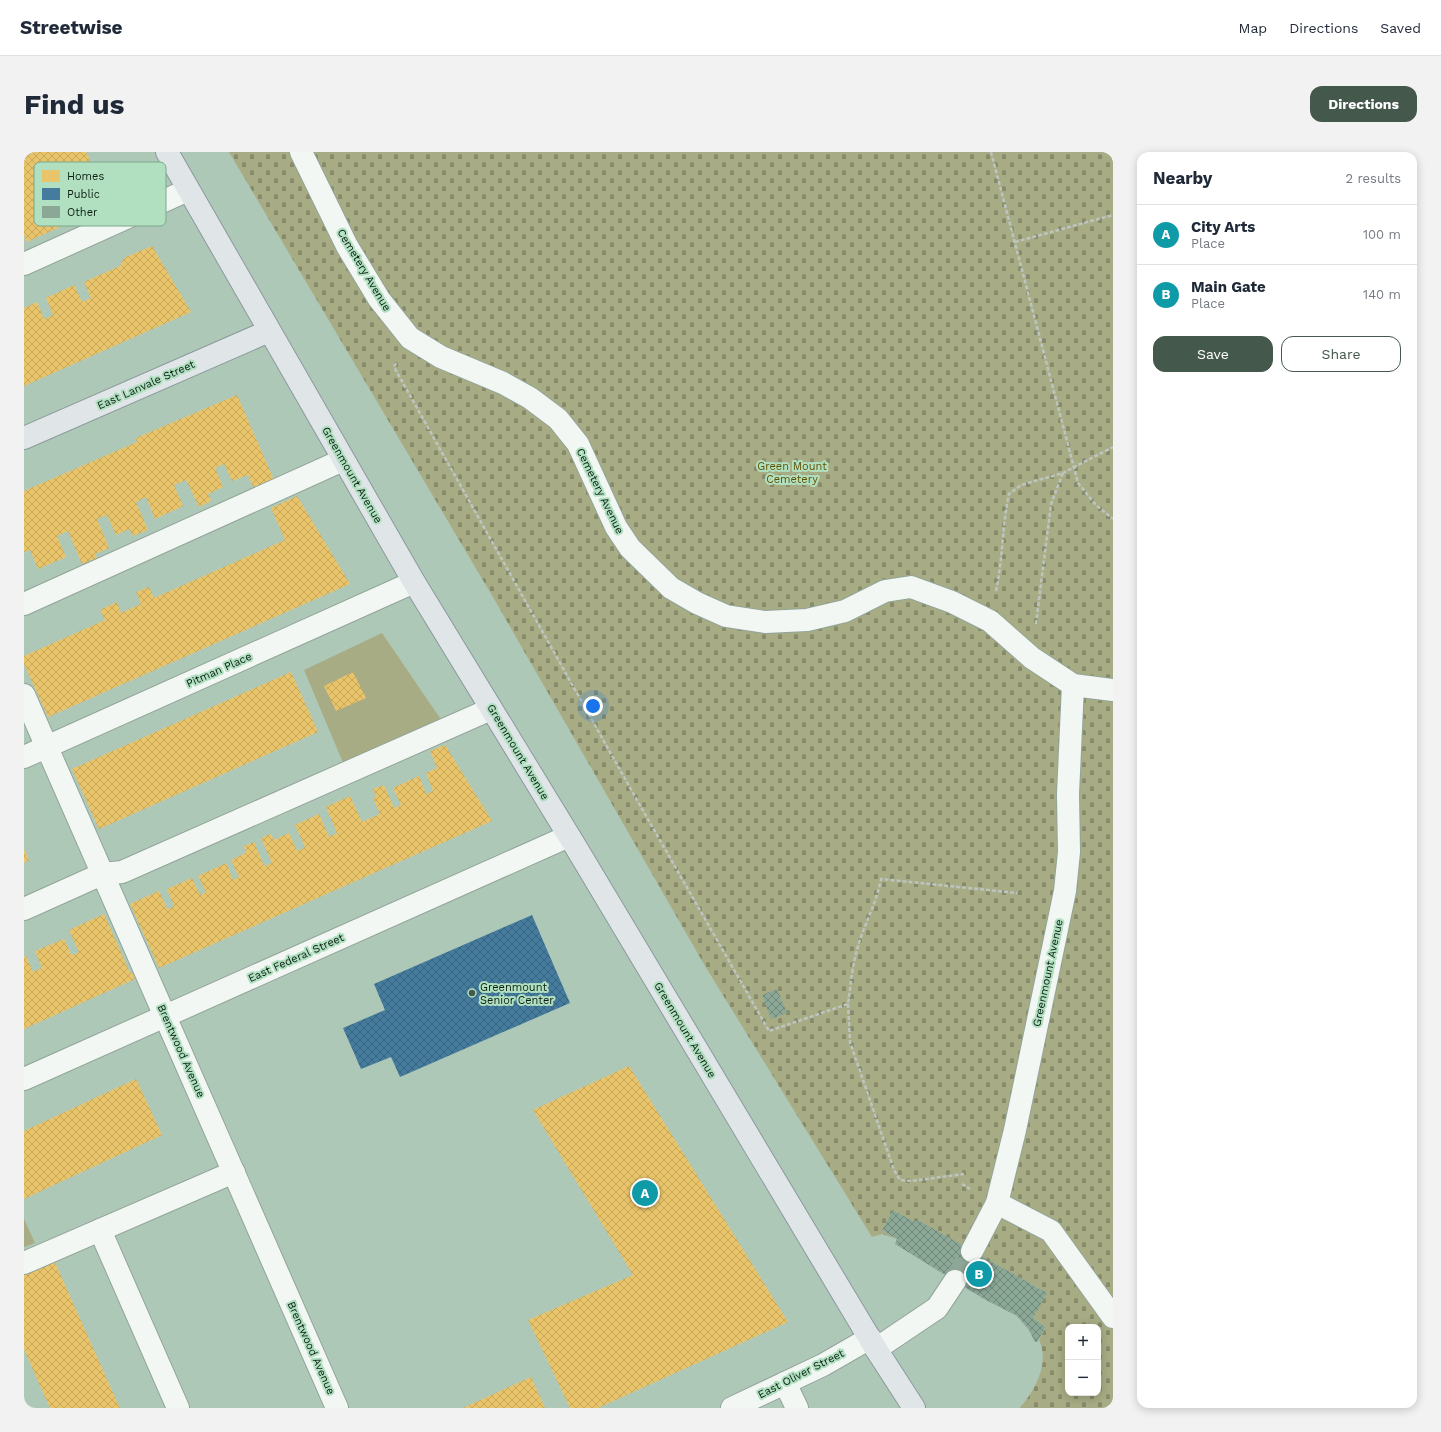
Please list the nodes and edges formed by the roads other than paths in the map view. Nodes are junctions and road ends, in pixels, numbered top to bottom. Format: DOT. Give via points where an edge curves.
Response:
graph roads {
  1 [pos="167,152"];
  2 [pos="301,152"];
  3 [pos="188,190"];
  4 [pos="166,200"];
  5 [pos="108,226"];
  6 [pos="24,264"];
  7 [pos="269,331"];
  8 [pos="24,438"];
  9 [pos="343,460"];
  10 [pos="414,582"];
  11 [pos="24,604"];
  12 [pos="1072,685"];
  13 [pos="1113,690"];
  14 [pos="24,695"];
  15 [pos="491,709"];
  16 [pos="47,746"];
  17 [pos="24,757"];
  18 [pos="569,836"];
  19 [pos="102,874"];
  20 [pos="24,909"];
  21 [pos="165,1016"];
  22 [pos="24,1079"];
  23 [pos="234,1172"];
  24 [pos="997,1203"];
  25 [pos="100,1230"];
  26 [pos="972,1250"];
  27 [pos="24,1263"];
  28 [pos="955,1281"];
  29 [pos="1113,1317"];
  30 [pos="873,1344"];
  31 [pos="785,1384"];
  32 [pos="333,1407"];
  33 [pos="178,1408"];
  34 [pos="732,1408"];
  35 [pos="797,1408"];
  36 [pos="914,1408"];
  1 -- 3 [label="main road, Greenmount Avenue"];
  2 -- 12 [label="street, Cemetery Avenue" via="347,246 379,299 410,338 441,357 503,383 530,398 558,419 578,444 616,527 630,548 671,588 726,616 765,622 808,620 845,610 885,591 911,587 952,602 990,621 1032,658"];
  3 -- 4 [label="street"];
  3 -- 7 [label="main road, Greenmount Avenue"];
  5 -- 6 [label="street"];
  7 -- 8 [label="main road, East Lanvale Street"];
  7 -- 9 [label="main road, Greenmount Avenue"];
  9 -- 10 [label="main road, Greenmount Avenue"];
  9 -- 11 [label="street"];
  10 -- 15 [label="main road, Greenmount Avenue"];
  10 -- 16 [label="street, Pitman Place"];
  12 -- 13 [label="street"];
  12 -- 24 [label="street, Greenmount Avenue" via="1068,794 1069,852 1065,891 1015,1130"];
  14 -- 16 [label="street, Brentwood Avenue"];
  15 -- 18 [label="main road, Greenmount Avenue"];
  15 -- 19 [label="street" via="122,872"];
  16 -- 17 [label="street, Pitman Place"];
  16 -- 19 [label="street, Brentwood Avenue"];
  18 -- 21 [label="street, East Federal Street"];
  18 -- 30 [label="main road, Greenmount Avenue"];
  19 -- 20 [label="street"];
  19 -- 21 [label="street, Brentwood Avenue"];
  21 -- 22 [label="street, East Federal Street"];
  21 -- 23 [label="street, Brentwood Avenue"];
  23 -- 25 [label="street"];
  23 -- 32 [label="street, Brentwood Avenue"];
  24 -- 26 [label="street, Greenmount Avenue"];
  24 -- 29 [label="street" via="1051,1231"];
  25 -- 27 [label="street"];
  25 -- 33 [label="street"];
  28 -- 30 [label="street" via="937,1308"];
  30 -- 31 [label="street, East Oliver Street"];
  30 -- 36 [label="main road, Greenmount Avenue"];
  31 -- 34 [label="street, East Oliver Street"];
  31 -- 35 [label="street"];
}
